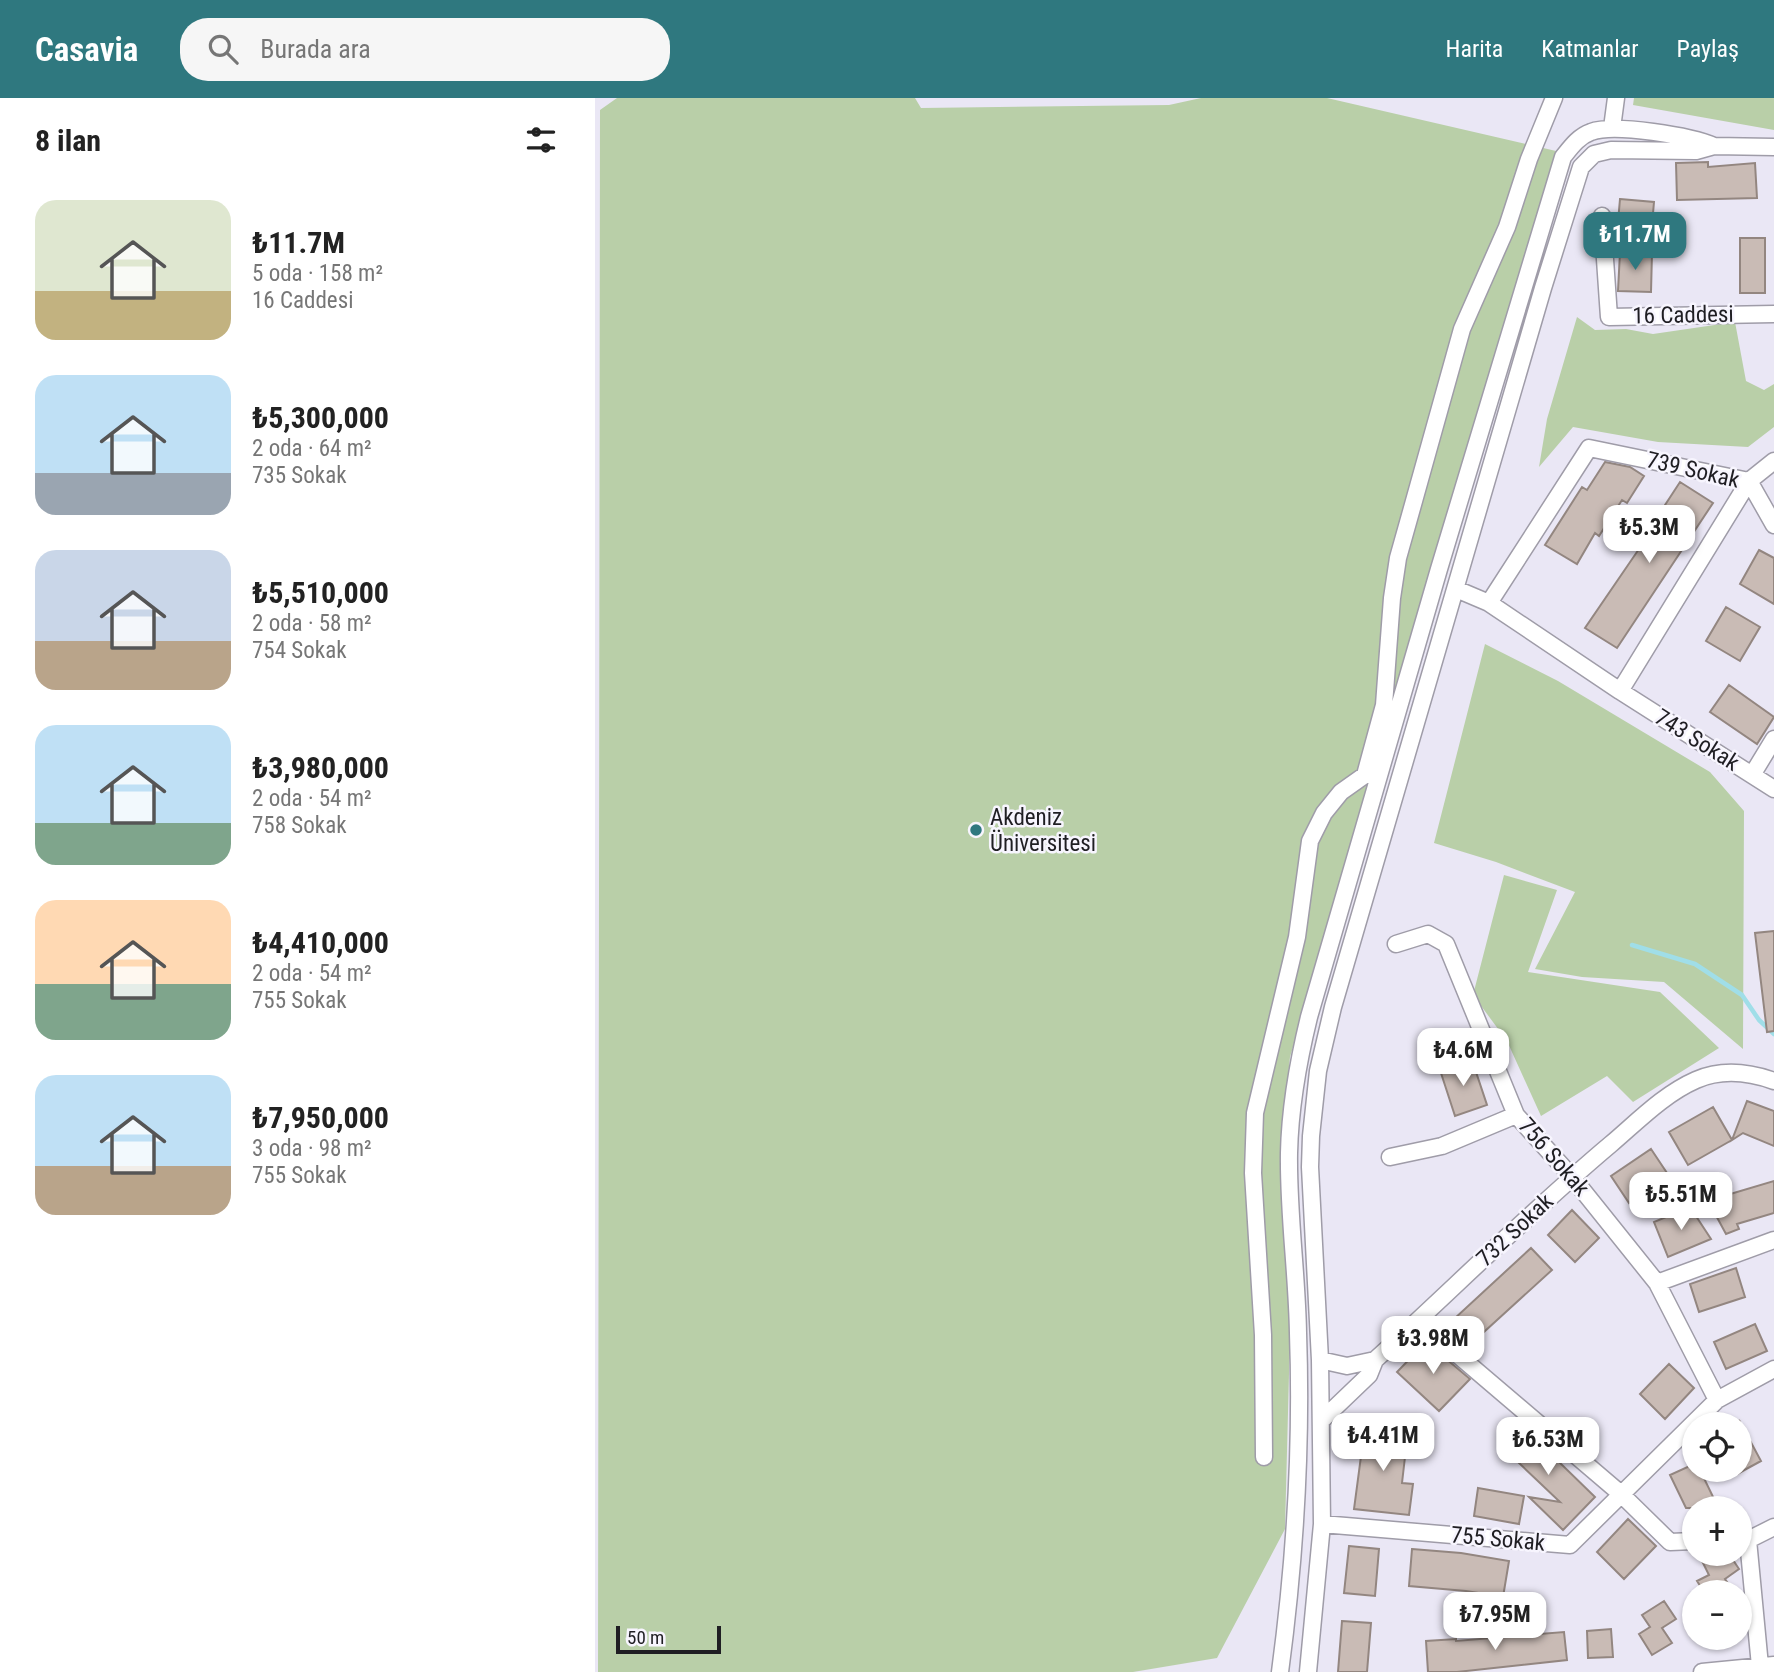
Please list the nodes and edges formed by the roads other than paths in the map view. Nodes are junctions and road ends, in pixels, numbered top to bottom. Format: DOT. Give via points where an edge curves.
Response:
graph roads {
  1 [pos="1555,98"];
  2 [pos="1616,98"];
  3 [pos="1612,128"];
  4 [pos="1714,146"];
  5 [pos="1774,148"];
  6 [pos="1602,216"];
  7 [pos="1774,314"];
  8 [pos="1774,461"];
  9 [pos="1749,481"];
  10 [pos="1774,525"];
  11 [pos="1457,589"];
  12 [pos="1489,603"];
  13 [pos="1620,691"];
  14 [pos="1774,739"];
  15 [pos="1752,775"];
  16 [pos="1774,789"];
  17 [pos="1396,944"];
  18 [pos="1774,1081"];
  19 [pos="1516,1115"];
  20 [pos="1390,1157"];
  21 [pos="1572,1177"];
  22 [pos="1774,1240"];
  23 [pos="1657,1283"];
  24 [pos="1418,1321"];
  25 [pos="1320,1360"];
  26 [pos="1375,1360"];
  27 [pos="1774,1368"];
  28 [pos="1717,1400"];
  29 [pos="1322,1420"];
  30 [pos="1264,1457"];
  31 [pos="1621,1494"];
  32 [pos="1322,1524"];
  33 [pos="1774,1527"];
  34 [pos="1752,1537"];
  35 [pos="1682,1542"];
  36 [pos="1749,1566"];
  37 [pos="1767,1665"];
  38 [pos="1280,1672"];
  39 [pos="1308,1672"];
  40 [pos="1702,1672"];
  1 -- 30 [label="street" via="1462,330 1398,558 1384,705 1365,775 1341,792 1310,841 1297,937 1255,1113 1253,1173 1263,1335"];
  2 -- 3 [label="street"];
  3 -- 4 [label="street" via="1698,139"];
  3 -- 38 [label="street" via="1592,131 1580,139 1558,169 1300,1053 1289,1155 1299,1333 1299,1454"];
  4 -- 5 [label="street"];
  4 -- 11 [label="street" via="1696,151 1602,150 1581,167"];
  6 -- 7 [label="street, 16 Caddesi" via="1609,317"];
  8 -- 9 [label="street"];
  9 -- 10 [label="street, 739 Sokak"];
  9 -- 12 [label="street, 739 Sokak" via="1589,448"];
  9 -- 13 [label="street"];
  11 -- 12 [label="street, 743 Sokak"];
  11 -- 25 [label="street" via="1318,1071 1310,1167"];
  12 -- 13 [label="street, 743 Sokak"];
  13 -- 15 [label="street, 743 Sokak"];
  14 -- 15 [label="street"];
  15 -- 16 [label="street, 743 Sokak"];
  17 -- 19 [label="street, 756 Sokak" via="1428,934 1447,944"];
  18 -- 21 [label="street, 732 Sokak" via="1738,1073 1699,1078 1676,1090"];
  19 -- 20 [label="street" via="1442,1146"];
  19 -- 21 [label="street, 756 Sokak"];
  21 -- 23 [label="street, 756 Sokak"];
  21 -- 24 [label="street, 732 Sokak"];
  22 -- 23 [label="street"];
  23 -- 28 [label="street, 756 Sokak"];
  24 -- 26 [label="street, 732 Sokak"];
  24 -- 31 [label="street"];
  25 -- 26 [label="street" via="1347,1366"];
  25 -- 29 [label="street"];
  26 -- 29 [label="street, 732 Sokak" via="1369,1375"];
  27 -- 28 [label="street, 755 Sokak"];
  28 -- 31 [label="street, 755 Sokak"];
  29 -- 32 [label="street"];
  31 -- 32 [label="street, 755 Sokak" via="1570,1545"];
  31 -- 35 [label="street" via="1670,1542"];
  32 -- 39 [label="street"];
  33 -- 34 [label="street"];
  36 -- 37 [label="street"];
  37 -- 40 [label="street"];
}
